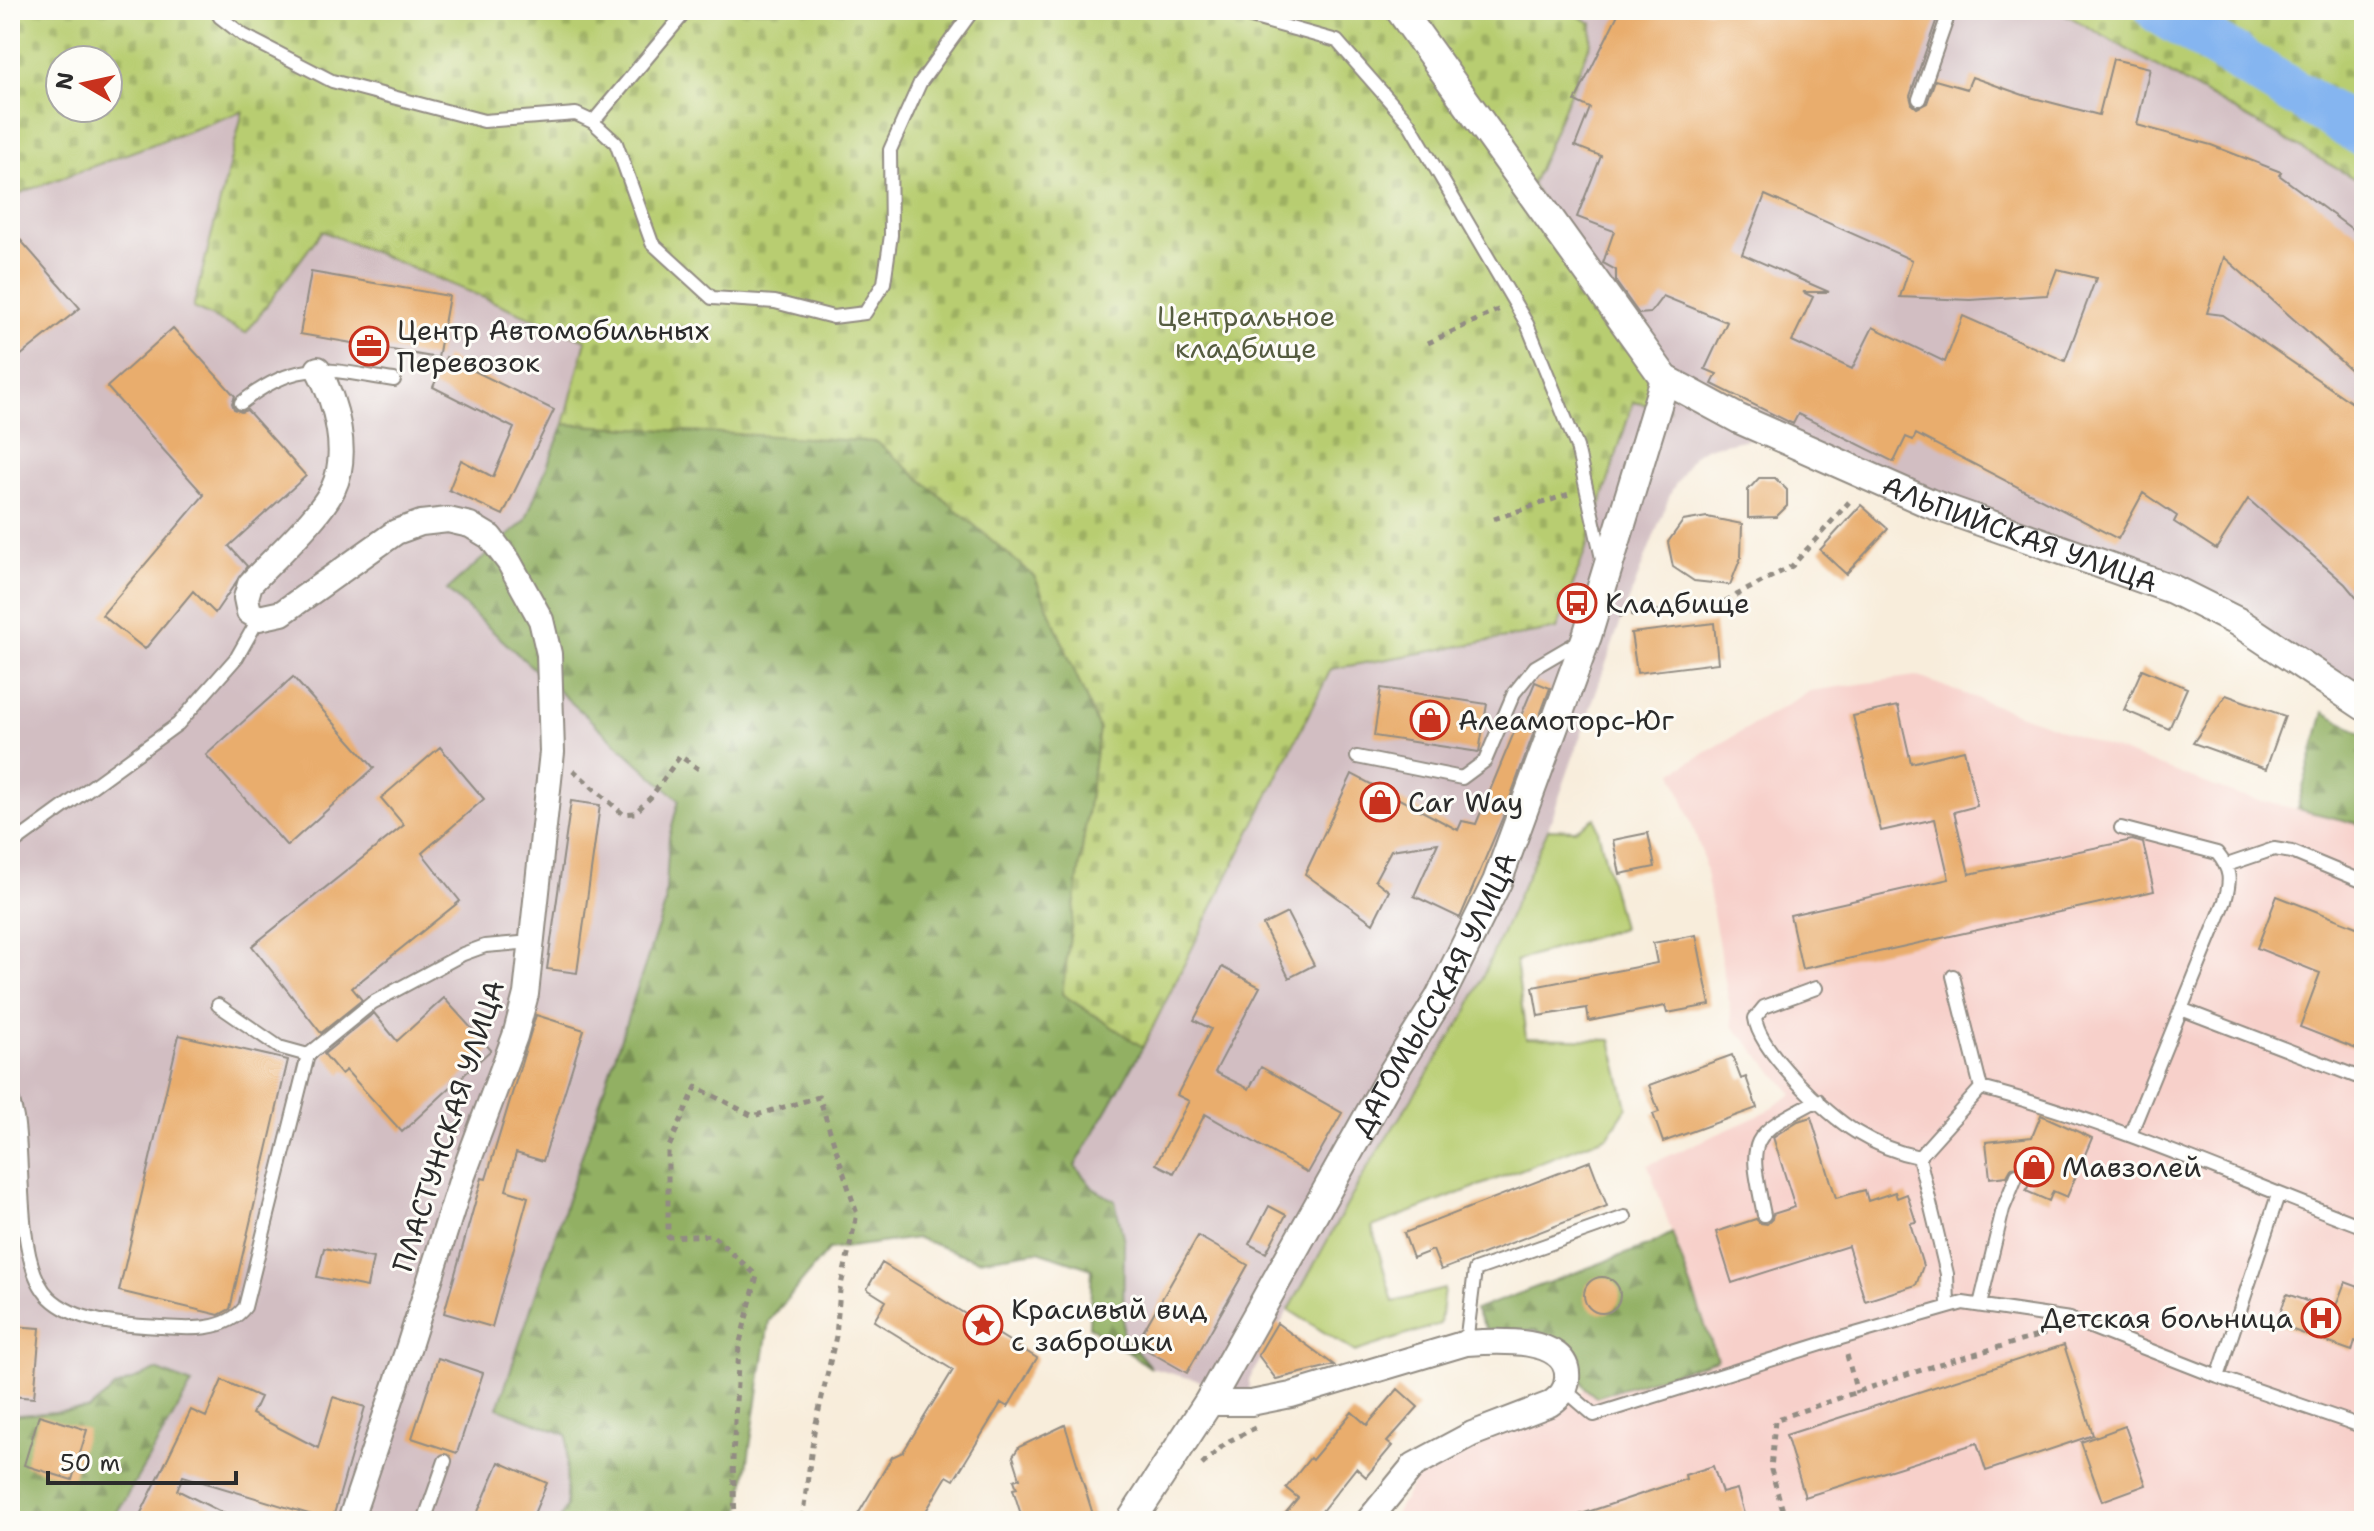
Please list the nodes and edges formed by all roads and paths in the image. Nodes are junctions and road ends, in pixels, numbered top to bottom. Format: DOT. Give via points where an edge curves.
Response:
graph roads {
  1 [pos="216,10"];
  2 [pos="687,10"];
  3 [pos="973,10"];
  4 [pos="1226,10"];
  5 [pos="1400,10"];
  6 [pos="1950,10"];
  7 [pos="1919,99"];
  8 [pos="593,122"];
  9 [pos="1514,302"];
  10 [pos="1428,343"];
  11 [pos="318,369"];
  12 [pos="1665,379"];
  13 [pos="394,380"];
  14 [pos="241,403"];
  15 [pos="1586,488"];
  16 [pos="1849,502"];
  17 [pos="1494,519"];
  18 [pos="1605,573"];
  19 [pos="259,618"];
  20 [pos="1591,624"];
  21 [pos="2364,706"];
  22 [pos="552,752"];
  23 [pos="1357,757"];
  24 [pos="703,772"];
  25 [pos="2121,828"];
  26 [pos="10,846"];
  27 [pos="2227,865"];
  28 [pos="2364,882"];
  29 [pos="532,942"];
  30 [pos="1953,976"];
  31 [pos="1816,988"];
  32 [pos="218,1005"];
  33 [pos="2181,1009"];
  34 [pos="308,1055"];
  35 [pos="2364,1076"];
  36 [pos="10,1088"];
  37 [pos="1981,1088"];
  38 [pos="1818,1100"];
  39 [pos="2130,1135"];
  40 [pos="1919,1157"];
  41 [pos="2017,1175"];
  42 [pos="2278,1195"];
  43 [pos="1764,1215"];
  44 [pos="1625,1217"];
  45 [pos="2364,1227"];
  46 [pos="1980,1305"];
  47 [pos="1948,1306"];
  48 [pos="2070,1319"];
  49 [pos="1841,1338"];
  50 [pos="1466,1343"];
  51 [pos="2218,1377"];
  52 [pos="1565,1390"];
  53 [pos="1857,1393"];
  54 [pos="1208,1403"];
  55 [pos="1266,1423"];
  56 [pos="2364,1427"];
  57 [pos="445,1461"];
  58 [pos="1195,1475"];
  59 [pos="350,1521"];
  60 [pos="424,1521"];
  61 [pos="735,1521"];
  62 [pos="802,1521"];
  63 [pos="1131,1521"];
  64 [pos="1368,1521"];
  65 [pos="1786,1521"];
  1 -- 8 [label="lane" via="243,35 332,81 484,121 576,114"];
  2 -- 8 [label="lane"];
  3 -- 8 [label="lane" via="920,83 890,150 891,235 884,283 865,313 833,317 775,302 712,298 652,243 616,143"];
  4 -- 9 [label="lane" via="1337,41 1409,123"];
  5 -- 12 [label="street"];
  6 -- 7 [label="lane"];
  9 -- 10 [label="path"];
  9 -- 15 [label="lane" via="1577,447"];
  11 -- 13 [label="lane"];
  11 -- 14 [label="lane" via="292,372"];
  11 -- 19 [label="street" via="339,420 334,487 250,584 249,612"];
  12 -- 18 [label="street, ДАГОМЫССКАЯ УЛИЦА"];
  12 -- 21 [label="street, АЛЬПИЙСКАЯ УЛИЦА" via="1739,419 1929,503 2172,589 2238,622"];
  15 -- 17 [label="path"];
  15 -- 18 [label="lane"];
  16 -- 20 [label="path" via="1792,566 1712,608 1623,615"];
  18 -- 20 [label="street, ДАГОМЫССКАЯ УЛИЦА"];
  19 -- 22 [label="street, ПЛАСТУНСКАЯ УЛИЦА" via="282,613 396,532 448,520 470,525 490,537 509,562 541,620 549,654"];
  19 -- 26 [label="lane" via="237,657 178,724"];
  20 -- 23 [label="lane" via="1535,667 1514,693 1485,761 1462,778"];
  20 -- 54 [label="street, ДАГОМЫССКАЯ УЛИЦА" via="1497,882 1439,999"];
  22 -- 24 [label="path" via="623,814 635,813 651,797 680,756"];
  22 -- 29 [label="street, ПЛАСТУНСКАЯ УЛИЦА"];
  25 -- 27 [label="lane" via="2217,853"];
  27 -- 28 [label="lane" via="2274,849"];
  27 -- 33 [label="lane" via="2231,880 2225,901"];
  29 -- 34 [label="lane" via="485,946 463,954 372,1003"];
  29 -- 59 [label="street, ПЛАСТУНСКАЯ УЛИЦА" via="515,1036 462,1178"];
  30 -- 37 [label="lane"];
  31 -- 38 [label="lane" via="1764,1007 1755,1018 1756,1029 1787,1074"];
  32 -- 34 [label="lane" via="279,1047"];
  33 -- 35 [label="lane"];
  33 -- 39 [label="lane"];
  34 -- 36 [label="lane" via="245,1307 228,1323 216,1326 97,1320 50,1298 36,1280 28,1255"];
  37 -- 39 [label="lane"];
  37 -- 40 [label="lane"];
  38 -- 40 [label="lane" via="1855,1132"];
  38 -- 43 [label="lane" via="1771,1125 1755,1149"];
  39 -- 42 [label="lane"];
  40 -- 47 [label="lane" via="1947,1274"];
  41 -- 46 [label="lane" via="2003,1209"];
  42 -- 45 [label="lane"];
  42 -- 51 [label="lane"];
  44 -- 50 [label="lane" via="1475,1270"];
  46 -- 47 [label="lane"];
  46 -- 48 [label="lane"];
  47 -- 49 [label="lane"];
  48 -- 51 [label="lane"];
  48 -- 53 [label="path" via="2067,1328"];
  49 -- 52 [label="lane" via="1594,1415"];
  49 -- 53 [label="path"];
  50 -- 52 [label="street" via="1496,1341 1551,1350 1566,1366"];
  50 -- 54 [label="street" via="1291,1395 1251,1403"];
  51 -- 56 [label="lane"];
  52 -- 64 [label="street" via="1550,1404 1472,1434 1414,1465"];
  53 -- 65 [label="path" via="1775,1420 1771,1470"];
  54 -- 63 [label="street, ДАГОМЫССКАЯ УЛИЦА"];
  55 -- 58 [label="path" via="1227,1442"];
  57 -- 60 [label="lane"];
  61 -- 62 [label="path" via="739,1346 757,1276 712,1235 668,1237 668,1149 696,1087 753,1116 819,1097 857,1214"];
}
